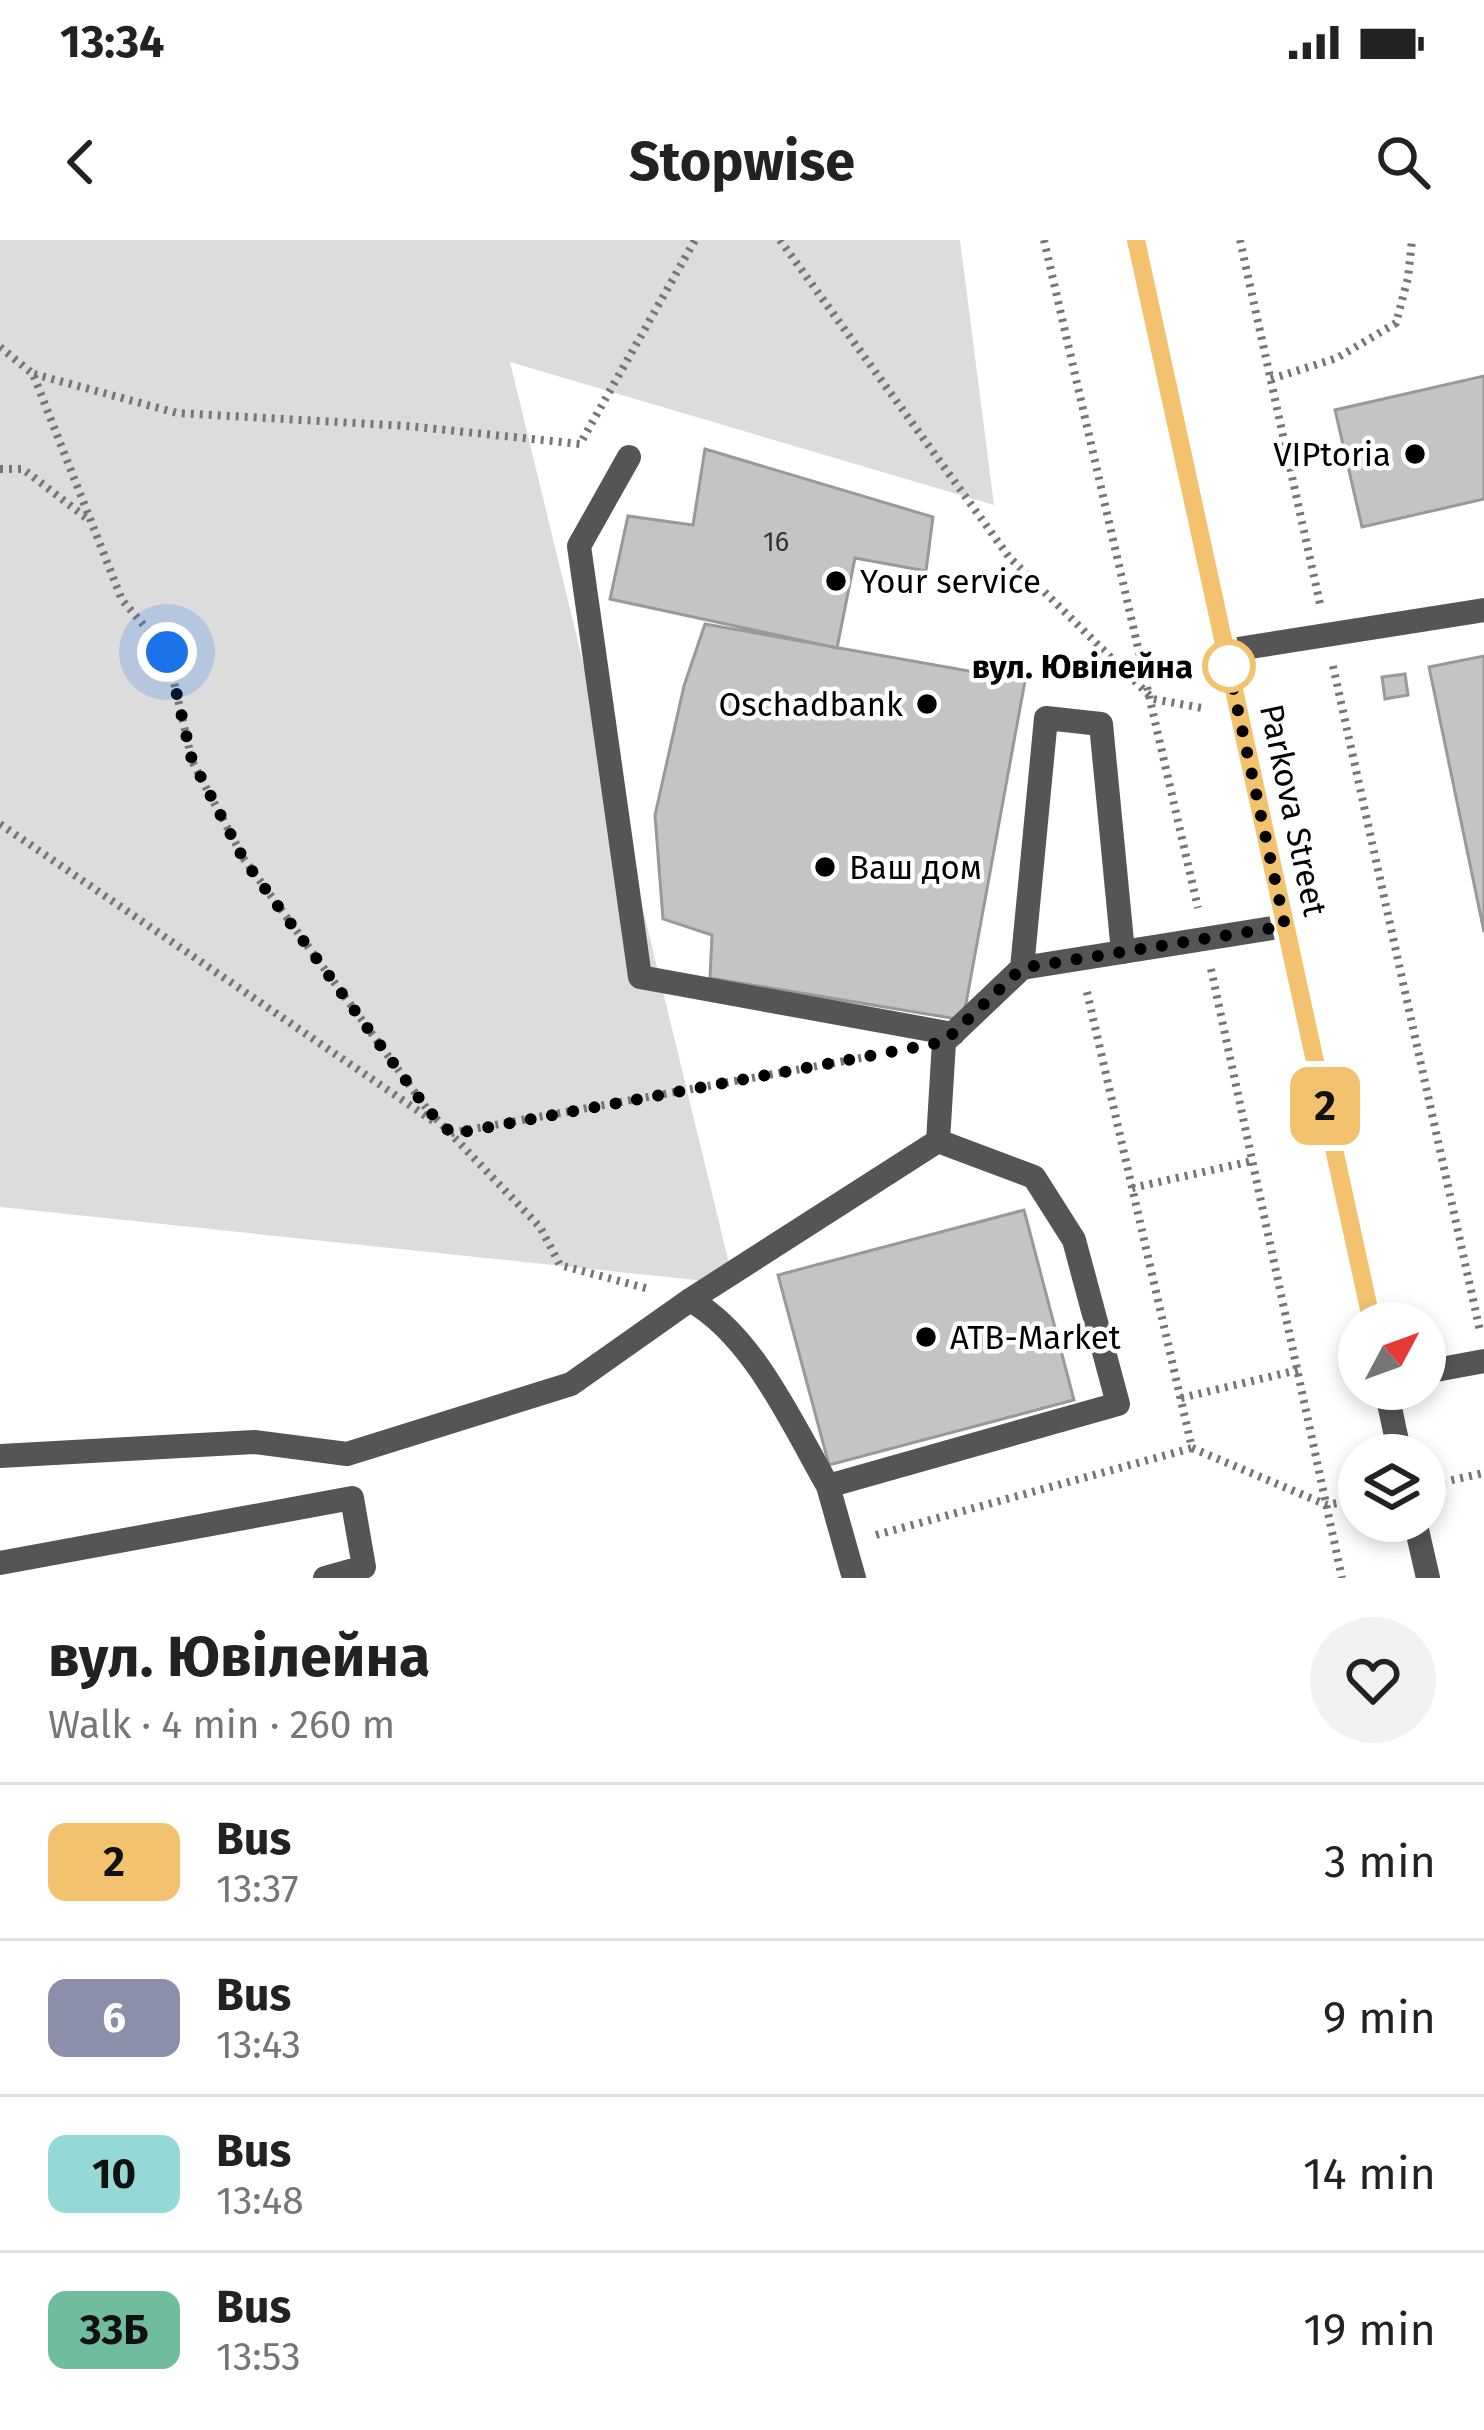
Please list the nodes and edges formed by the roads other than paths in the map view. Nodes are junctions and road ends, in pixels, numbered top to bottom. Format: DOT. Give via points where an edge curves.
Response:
graph roads {
  1 [pos="1136,240"];
  2 [pos="629,457"];
  3 [pos="1484,610"];
  4 [pos="1225,651"];
  5 [pos="1285,926"];
  6 [pos="1123,952"];
  7 [pos="1022,968"];
  8 [pos="953,1034"];
  9 [pos="938,1141"];
  10 [pos="690,1300"];
  11 [pos="1367,1302"];
  12 [pos="1484,1360"];
  13 [pos="1446,1368"];
  14 [pos="347,1454"];
  15 [pos="0,1456"];
  16 [pos="828,1486"];
  17 [pos="352,1498"];
  18 [pos="1419,1542"];
  19 [pos="0,1563"];
  20 [pos="326,1578"];
  21 [pos="854,1578"];
  22 [pos="1427,1578"];
  1 -- 4 [label="street, Parkova Street"];
  2 -- 8 [label="street" via="579,546 640,977"];
  3 -- 4 [label="street"];
  4 -- 5 [label="street, Parkova Street"];
  5 -- 6 [label="street"];
  5 -- 11 [label="street, Parkova Street"];
  6 -- 7 [label="street"];
  6 -- 7 [label="street" via="1101,724 1046,718"];
  7 -- 8 [label="street"];
  8 -- 9 [label="street" via="944,1042"];
  9 -- 10 [label="street"];
  9 -- 16 [label="street" via="1034,1178 1074,1240 1118,1404"];
  10 -- 14 [label="street" via="571,1384"];
  10 -- 16 [label="street" via="717,1315 770,1385"];
  12 -- 13 [label="street"];
  14 -- 15 [label="street" via="254,1442"];
  14 -- 17 [label="street"];
  16 -- 21 [label="street"];
  17 -- 19 [label="street"];
  17 -- 20 [label="street" via="364,1568"];
  18 -- 22 [label="street"];
}
